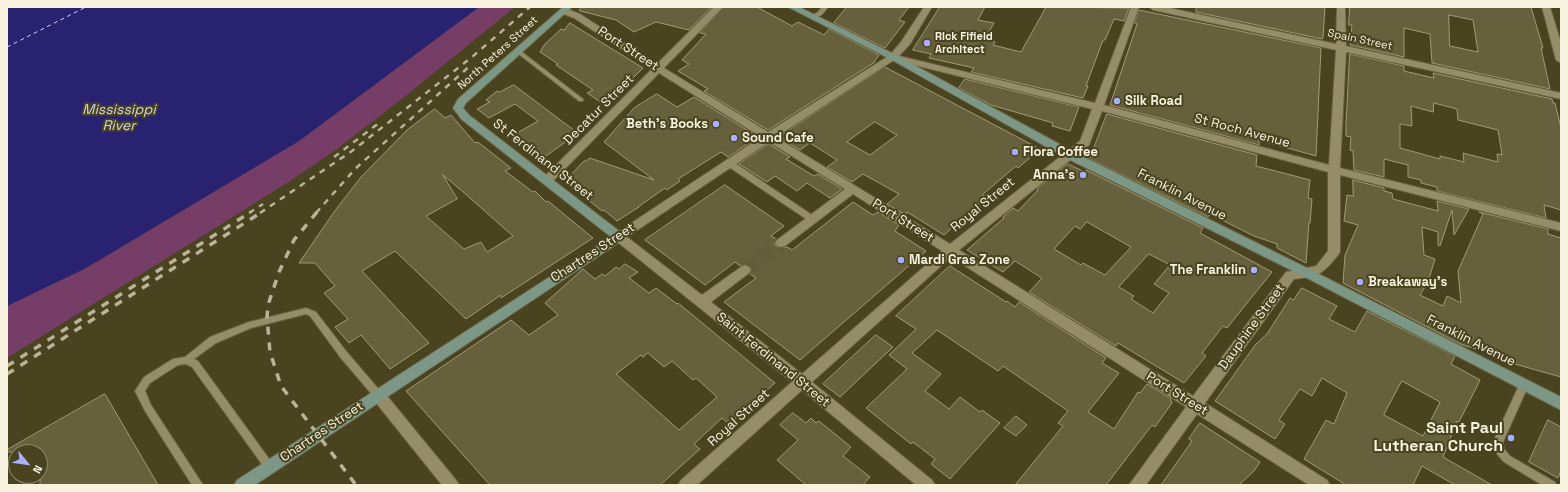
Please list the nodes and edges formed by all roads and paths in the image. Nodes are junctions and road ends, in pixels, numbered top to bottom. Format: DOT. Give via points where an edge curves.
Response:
graph roads {
  1 [pos="719,7"];
  2 [pos="792,7"];
  3 [pos="825,7"];
  4 [pos="928,7"];
  5 [pos="1135,7"];
  6 [pos="1153,7"];
  7 [pos="1341,7"];
  8 [pos="1546,7"];
  9 [pos="566,9"];
  10 [pos="813,17"];
  11 [pos="1340,49"];
  12 [pos="518,52"];
  13 [pos="893,57"];
  14 [pos="1561,60"];
  15 [pos="659,69"];
  16 [pos="1561,96"];
  17 [pos="581,100"];
  18 [pos="462,101"];
  19 [pos="1098,107"];
  20 [pos="768,137"];
  21 [pos="1070,154"];
  22 [pos="729,163"];
  23 [pos="1334,170"];
  24 [pos="547,180"];
  25 [pos="852,189"];
  26 [pos="812,219"];
  27 [pos="1561,228"];
  28 [pos="619,236"];
  29 [pos="781,243"];
  30 [pos="950,251"];
  31 [pos="745,270"];
  32 [pos="1307,273"];
  33 [pos="702,302"];
  34 [pos="187,360"];
  35 [pos="802,382"];
  36 [pos="1524,384"];
  37 [pos="378,395"];
  38 [pos="1561,404"];
  39 [pos="1195,406"];
  40 [pos="270,467"];
  41 [pos="198,485"];
  42 [pos="242,485"];
  43 [pos="451,485"];
  44 [pos="686,485"];
  45 [pos="927,485"];
  46 [pos="1137,485"];
  47 [pos="1322,485"];
  48 [pos="1551,485"];
  1 -- 15 [label="street, Decatur Street"];
  2 -- 10 [label="street, Franklin Avenue"];
  3 -- 10 [label="lane"];
  4 -- 13 [label="street, Chartres Street" via="905,44"];
  5 -- 19 [label="street, Royal Street"];
  6 -- 11 [label="street, Spain Street"];
  7 -- 11 [label="street, Dauphine Street"];
  8 -- 14 [label="street"];
  9 -- 12 [label="street, North Peters Street"];
  9 -- 15 [label="street, Port Street"];
  10 -- 13 [label="street, Franklin Avenue"];
  11 -- 16 [label="street, Spain Street"];
  11 -- 23 [label="street, Dauphine Street"];
  12 -- 17 [label="lane"];
  12 -- 18 [label="street, North Peters Street"];
  13 -- 19 [label="street, St Roch Avenue"];
  13 -- 20 [label="street, Chartres Street"];
  13 -- 21 [label="street, Franklin Avenue"];
  15 -- 20 [label="street, Port Street"];
  15 -- 24 [label="street, Decatur Street"];
  18 -- 24 [label="street, St Ferdinand Street" via="458,108 466,117"];
  19 -- 21 [label="street, Royal Street" via="1085,143"];
  19 -- 23 [label="street, St Roch Avenue"];
  20 -- 22 [label="street, Chartres Street"];
  20 -- 25 [label="street, Port Street"];
  21 -- 30 [label="street, Royal Street"];
  21 -- 32 [label="street, Franklin Avenue"];
  22 -- 26 [label="lane"];
  22 -- 28 [label="street, Chartres Street"];
  23 -- 27 [label="street, St Roch Avenue"];
  23 -- 32 [label="street, Dauphine Street" via="1334,252 1320,269"];
  24 -- 28 [label="street, St Ferdinand Street"];
  25 -- 26 [label="street"];
  25 -- 30 [label="street, Port Street"];
  26 -- 29 [label="street"];
  28 -- 33 [label="street, Saint Ferdinand Street"];
  28 -- 37 [label="street, Chartres Street"];
  30 -- 35 [label="street, Royal Street"];
  30 -- 39 [label="street, Port Street"];
  31 -- 33 [label="street"];
  32 -- 36 [label="street, Franklin Avenue"];
  32 -- 39 [label="street, Dauphine Street" via="1290,275"];
  33 -- 35 [label="street, Saint Ferdinand Street"];
  34 -- 37 [label="lane" via="213,340 249,325 306,311 313,314"];
  34 -- 40 [label="lane" via="195,364"];
  34 -- 41 [label="lane" via="176,362 148,380 140,391 148,408"];
  35 -- 44 [label="street, Royal Street"];
  35 -- 45 [label="street, Saint Ferdinand Street"];
  36 -- 38 [label="street, Franklin Avenue"];
  36 -- 48 [label="lane" via="1498,442 1500,451 1507,459"];
  37 -- 40 [label="street, Chartres Street"];
  37 -- 43 [label="street"];
  39 -- 46 [label="street, Dauphine Street"];
  39 -- 47 [label="street, Port Street"];
  40 -- 42 [label="street, Chartres Street"];
}
